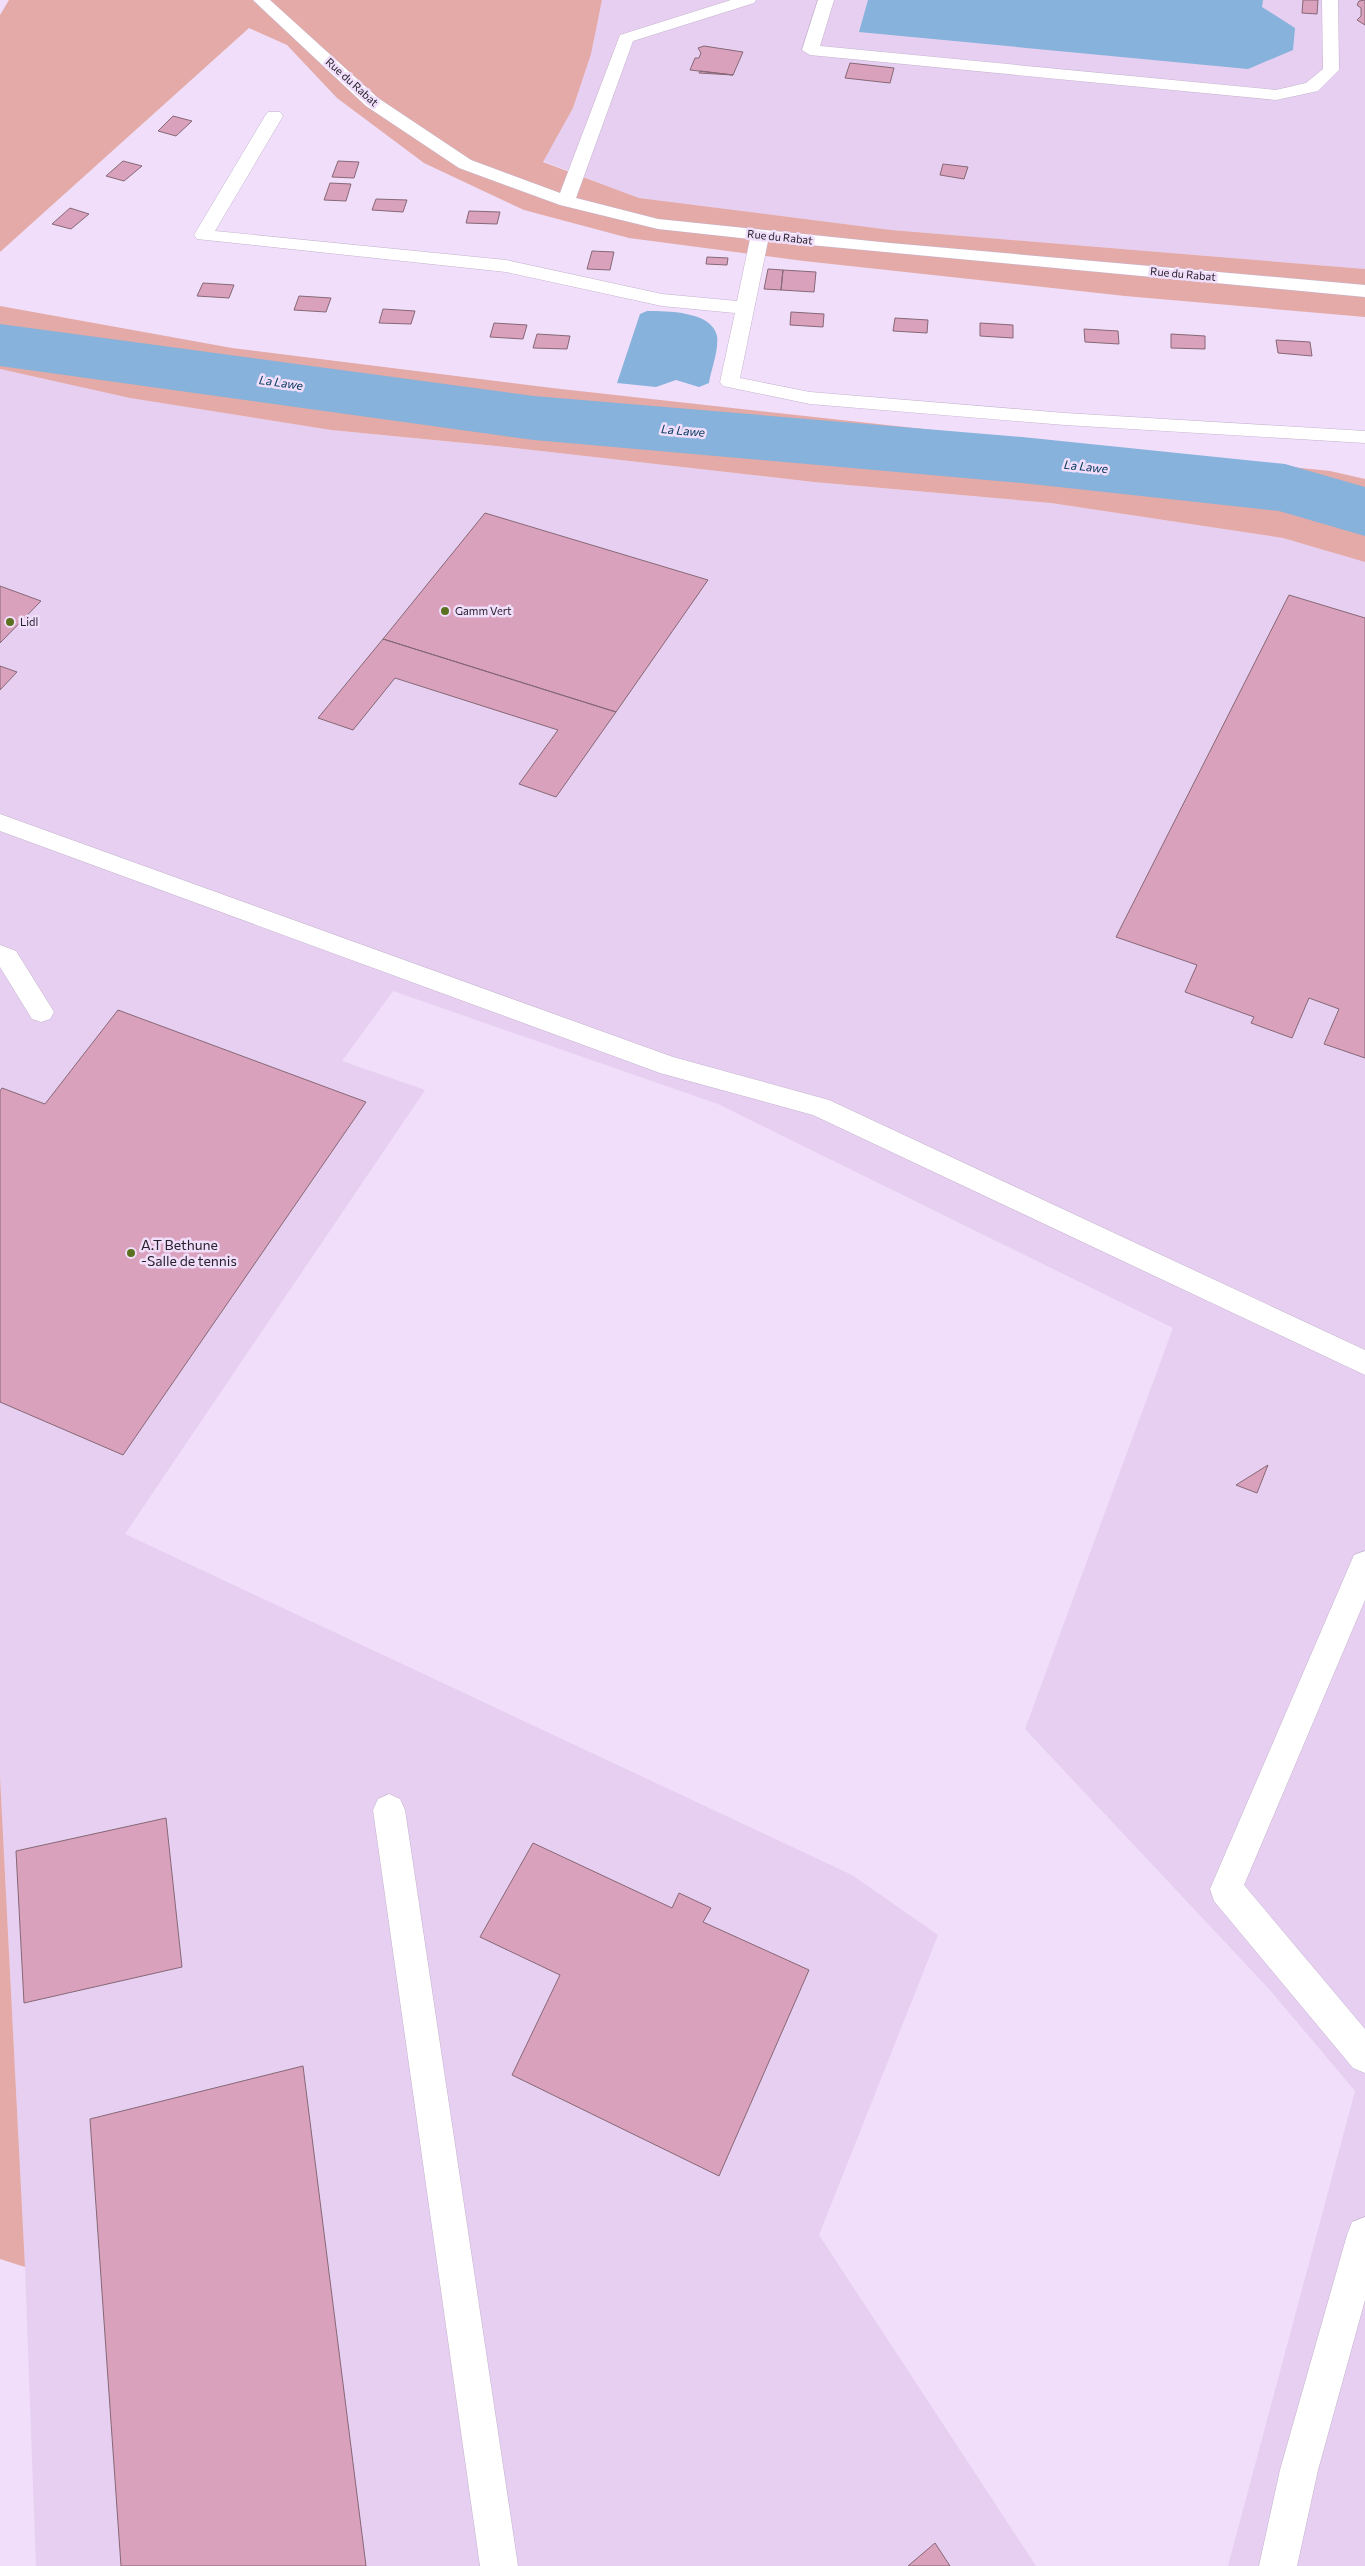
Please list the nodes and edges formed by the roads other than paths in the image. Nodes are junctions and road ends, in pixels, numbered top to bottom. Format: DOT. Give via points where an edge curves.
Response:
graph roads {
  1 [pos="261,0"];
  2 [pos="748,0"];
  3 [pos="826,0"];
  4 [pos="1330,0"];
  5 [pos="274,116"];
  6 [pos="566,201"];
  7 [pos="760,234"];
  8 [pos="1365,290"];
  9 [pos="746,308"];
  10 [pos="1365,437"];
  11 [pos="0,822"];
  12 [pos="0,954"];
  13 [pos="41,1012"];
  14 [pos="1365,1363"];
  15 [pos="1365,1565"];
  16 [pos="389,1810"];
  17 [pos="1365,2056"];
  18 [pos="1365,2235"];
  19 [pos="499,2566"];
  20 [pos="1278,2566"];
  1 -- 6 [label="street, Rue du Rabat" via="372,102 465,164"];
  2 -- 6 [label="street" via="626,38"];
  3 -- 4 [label="street" via="810,50 1276,95 1312,87 1331,70"];
  5 -- 9 [label="street" via="203,235 506,266 662,300"];
  6 -- 7 [label="street, Rue du Rabat" via="658,224"];
  7 -- 8 [label="street, Rue du Rabat"];
  7 -- 9 [label="street"];
  9 -- 10 [label="street" via="730,382 830,399 1065,419"];
  11 -- 14 [label="street" via="670,1066 820,1107"];
  12 -- 13 [label="street" via="7,958"];
  15 -- 17 [label="street" via="1226,1889"];
  16 -- 19 [label="street"];
  18 -- 20 [label="street" via="1299,2470"];
}
